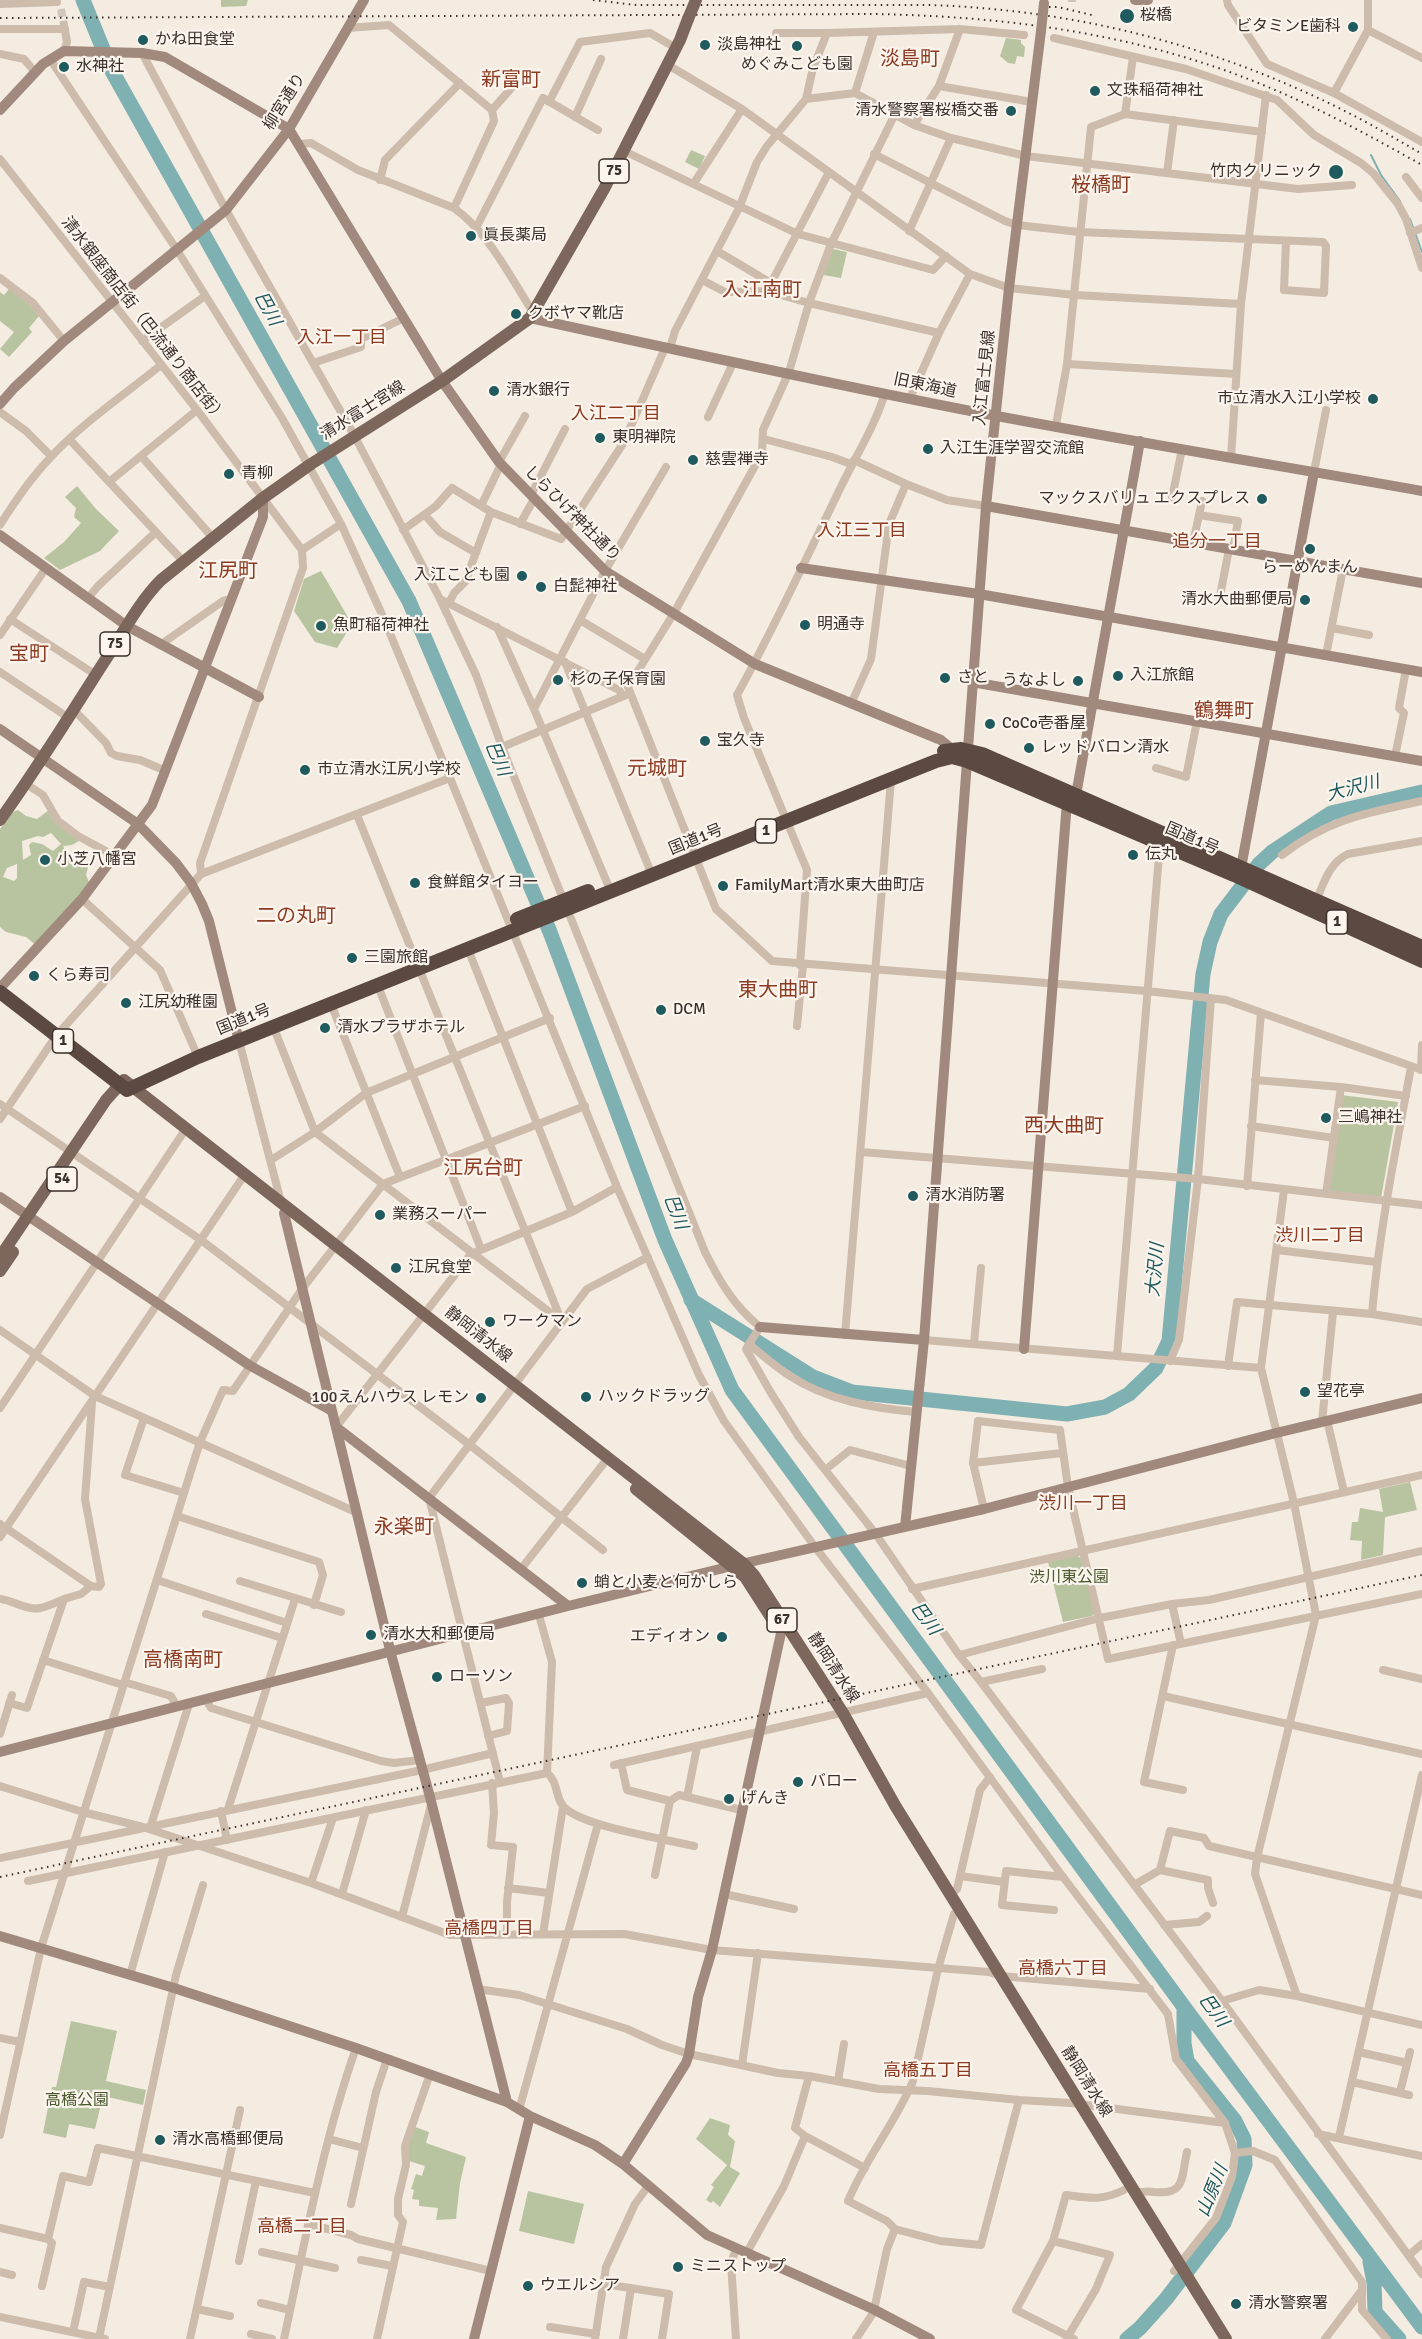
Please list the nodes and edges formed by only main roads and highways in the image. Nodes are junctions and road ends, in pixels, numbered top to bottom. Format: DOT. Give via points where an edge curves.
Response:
graph roads {
  1 [pos="696,0"];
  2 [pos="952,753"];
  3 [pos="1072,799"];
  4 [pos="786,818"];
  5 [pos="0,820"];
  6 [pos="1247,875"];
  7 [pos="514,925"];
  8 [pos="1422,947"];
  9 [pos="1422,961"];
  10 [pos="418,965"];
  11 [pos="1,987"];
  12 [pos="238,1037"];
  13 [pos="126,1085"];
  14 [pos="283,1209"];
  15 [pos="31,1218"];
  16 [pos="0,1257"];
  17 [pos="0,1271"];
  18 [pos="513,1388"];
  19 [pos="738,1565"];
  20 [pos="839,1714"];
  21 [pos="995,1974"];
  22 [pos="1177,2268"];
  23 [pos="1217,2339"];
  24 [pos="1226,2339"];
  1 -- 5 [label="main road, 清水富士宮線 / 75, bridge" via="624,151 532,315 442,381 263,498 153,588"];
  2 -- 3 [label="highway, 国道1号 / 1"];
  2 -- 4 [label="highway, 国道1号 / 1"];
  2 -- 4 [label="highway, 国道1号 / 1" via="934,753"];
  3 -- 6 [label="highway, 国道1号 / 1"];
  3 -- 6 [label="highway, 国道1号 / 1" via="1160,844"];
  4 -- 7 [label="highway, 国道1号 / 1"];
  6 -- 8 [label="highway, 国道1号 / 1"];
  6 -- 9 [label="highway, 国道1号 / 1"];
  7 -- 10 [label="highway, 国道1号 / 1"];
  7 -- 10 [label="highway, 国道1号 / 1" via="468,949"];
  10 -- 12 [label="highway, 国道1号 / 1"];
  10 -- 12 [label="highway, 国道1号 / 1" via="378,986"];
  11 -- 13 [label="highway, 1"];
  12 -- 13 [label="highway, 国道1号 / 1"];
  13 -- 14 [label="main road, 静岡清水線 / 67"];
  13 -- 14 [label="main road, 静岡清水線 / 67" via="240,1180"];
  13 -- 15 [label="main road, 54"];
  14 -- 18 [label="main road, 静岡清水線 / 67"];
  15 -- 16 [label="main road, 54"];
  15 -- 17 [label="main road, 54"];
  18 -- 19 [label="main road, 静岡清水線 / 67"];
  18 -- 19 [label="main road, 静岡清水線 / 67"];
  19 -- 20 [label="main road, 静岡清水線 / 67"];
  19 -- 20 [label="main road, 静岡清水線 / 67" via="754,1575"];
  20 -- 21 [label="main road, 静岡清水線 / 67"];
  20 -- 21 [label="main road, 静岡清水線 / 67" via="890,1811"];
  21 -- 22 [label="main road, 静岡清水線 / 67"];
  22 -- 23 [label="main road, 静岡清水線 / 67"];
  22 -- 24 [label="main road, 静岡清水線 / 67"];
}
